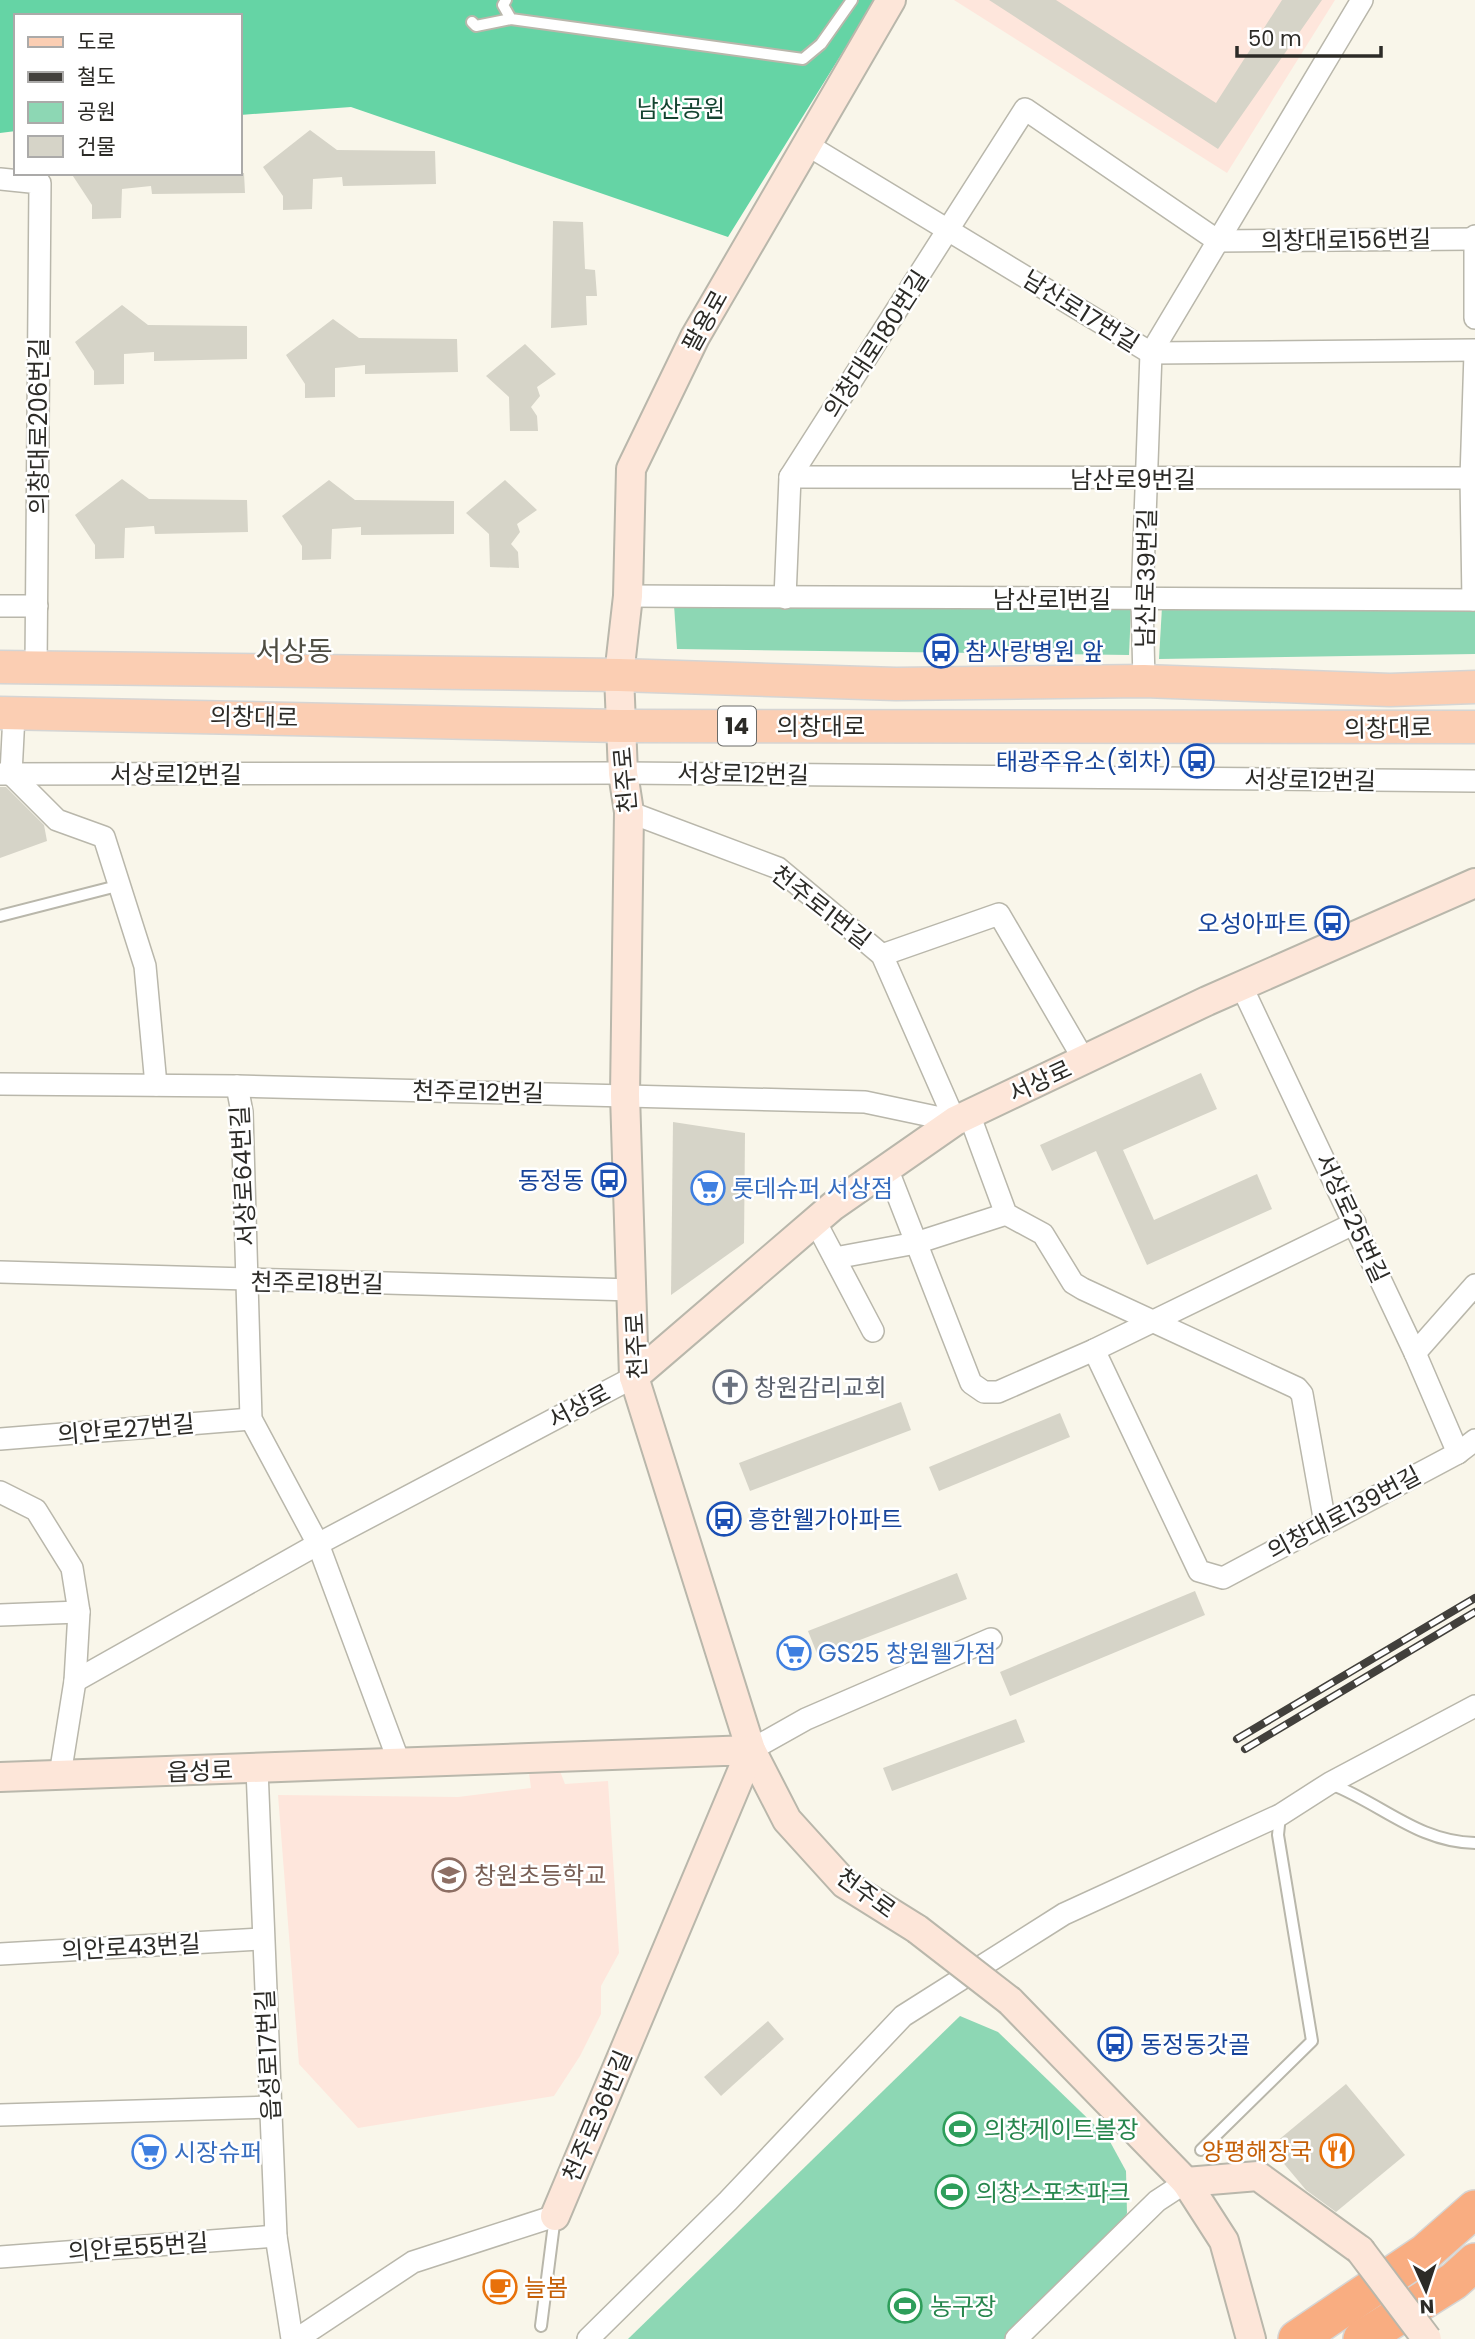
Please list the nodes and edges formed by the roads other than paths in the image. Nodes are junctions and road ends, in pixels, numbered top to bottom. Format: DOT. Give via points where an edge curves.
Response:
graph roads {
  1 [pos="506,0"];
  2 [pos="852,0"];
  3 [pos="891,0"];
  4 [pos="1362,0"];
  5 [pos="511,19"];
  6 [pos="472,22"];
  7 [pos="806,144"];
  8 [pos="0,179"];
  9 [pos="949,229"];
  10 [pos="1475,238"];
  11 [pos="1218,241"];
  12 [pos="1475,318"];
  13 [pos="1475,352"];
  14 [pos="1151,353"];
  15 [pos="790,477"];
  16 [pos="1473,478"];
  17 [pos="1149,479"];
  18 [pos="628,596"];
  19 [pos="785,597"];
  20 [pos="1142,600"];
  21 [pos="1474,600"];
  22 [pos="0,606"];
  23 [pos="37,606"];
  24 [pos="0,667"];
  25 [pos="36,668"];
  26 [pos="619,675"];
  27 [pos="1144,681"];
  28 [pos="1475,687"];
  29 [pos="7,714"];
  30 [pos="620,726"];
  31 [pos="1475,727"];
  32 [pos="623,773"];
  33 [pos="5,774"];
  34 [pos="1475,781"];
  35 [pos="629,812"];
  36 [pos="1475,883"];
  37 [pos="121,885"];
  38 [pos="0,916"];
  39 [pos="882,955"];
  40 [pos="1241,985"];
  41 [pos="1084,1060"];
  42 [pos="0,1084"];
  43 [pos="156,1085"];
  44 [pos="237,1086"];
  45 [pos="625,1095"];
  46 [pos="962,1117"];
  47 [pos="887,1168"];
  48 [pos="1006,1214"];
  49 [pos="815,1221"];
  50 [pos="1355,1223"];
  51 [pos="916,1243"];
  52 [pos="835,1258"];
  53 [pos="0,1272"];
  54 [pos="247,1281"];
  55 [pos="1475,1286"];
  56 [pos="634,1290"];
  57 [pos="1153,1321"];
  58 [pos="873,1331"];
  59 [pos="1094,1350"];
  60 [pos="1415,1353"];
  61 [pos="634,1377"];
  62 [pos="251,1419"];
  63 [pos="0,1439"];
  64 [pos="1466,1446"];
  65 [pos="0,1492"];
  66 [pos="1325,1523"];
  67 [pos="318,1544"];
  68 [pos="79,1612"];
  69 [pos="0,1615"];
  70 [pos="991,1639"];
  71 [pos="75,1681"];
  72 [pos="1475,1706"];
  73 [pos="751,1750"];
  74 [pos="399,1762"];
  75 [pos="257,1769"];
  76 [pos="60,1775"];
  77 [pos="0,1777"];
  78 [pos="1330,1783"];
  79 [pos="1280,1815"];
  80 [pos="1475,1843"];
  81 [pos="262,1939"];
  82 [pos="0,1954"];
  83 [pos="270,2107"];
  84 [pos="0,2115"];
  85 [pos="1201,2150"];
  86 [pos="1186,2182"];
  87 [pos="1475,2209"];
  88 [pos="555,2216"];
  89 [pos="276,2236"];
  90 [pos="0,2257"];
  91 [pos="1475,2262"];
  92 [pos="541,2326"];
  93 [pos="295,2339"];
  94 [pos="588,2339"];
  95 [pos="1016,2339"];
  96 [pos="1251,2339"];
  97 [pos="1297,2339"];
  98 [pos="1362,2339"];
  99 [pos="1427,2339"];
  1 -- 5 [label="lane" via="503,5"];
  2 -- 5 [label="lane" via="821,44 803,59"];
  3 -- 7 [label="main road, 팔용로"];
  4 -- 11 [label="street, 남산로39번길"];
  5 -- 6 [label="lane" via="477,26"];
  7 -- 9 [label="street, 남산로17번길"];
  7 -- 18 [label="main road, 팔용로" via="695,337 631,469"];
  8 -- 23 [label="street, 의창대로206번길" via="40,183"];
  9 -- 11 [label="street, 의창대로180번길" via="1025,108"];
  9 -- 14 [label="street, 남산로17번길"];
  9 -- 15 [label="street, 의창대로180번길"];
  10 -- 11 [label="street, 의창대로156번길"];
  10 -- 12 [label="street, 의창대로156번길"];
  11 -- 14 [label="street, 남산로39번길"];
  13 -- 14 [label="street, 남산로17번길"];
  13 -- 16 [label="street"];
  14 -- 17 [label="street, 남산로39번길"];
  15 -- 17 [label="street, 남산로9번길"];
  15 -- 19 [label="street"];
  16 -- 17 [label="street, 남산로9번길"];
  16 -- 21 [label="street"];
  17 -- 20 [label="street, 남산로39번길"];
  18 -- 19 [label="street, 남산로1번길"];
  18 -- 26 [label="main road, 팔용로"];
  19 -- 20 [label="street, 남산로1번길"];
  20 -- 21 [label="street, 남산로1번길"];
  20 -- 27 [label="street, 남산로39번길"];
  22 -- 23 [label="street"];
  23 -- 25 [label="street, 의창대로206번길"];
  24 -- 25 [label="main road, 의창대로 / 14"];
  25 -- 26 [label="main road, 의창대로 / 14"];
  26 -- 27 [label="main road, 의창대로 / 14" via="897,684"];
  26 -- 30 [label="main road, 천주로"];
  27 -- 28 [label="main road, 의창대로 / 14" via="1391,690"];
  29 -- 30 [label="main road, 의창대로 / 14"];
  29 -- 33 [label="street"];
  30 -- 31 [label="main road, 의창대로 / 14"];
  30 -- 32 [label="main road, 천주로"];
  32 -- 33 [label="street, 서상로12번길"];
  32 -- 34 [label="street, 서상로12번길"];
  32 -- 35 [label="main road, 천주로"];
  33 -- 37 [label="street" via="57,820 104,837"];
  35 -- 39 [label="street, 천주로1번길" via="778,868"];
  35 -- 45 [label="main road, 천주로"];
  36 -- 40 [label="main road, 서상로"];
  37 -- 38 [label="lane"];
  37 -- 43 [label="street" via="145,966"];
  39 -- 41 [label="street, 서상로" via="999,914"];
  39 -- 46 [label="street, 천주로1번길"];
  40 -- 41 [label="main road, 서상로"];
  40 -- 50 [label="street, 서상로25번길"];
  41 -- 46 [label="main road, 서상로"];
  42 -- 43 [label="street, 천주로12번길"];
  43 -- 44 [label="street, 천주로12번길"];
  44 -- 45 [label="street, 천주로12번길"];
  44 -- 54 [label="street, 서상로64번길" via="242,1112"];
  45 -- 46 [label="street, 천주로12번길" via="865,1102"];
  45 -- 56 [label="main road, 천주로"];
  46 -- 47 [label="main road, 서상로"];
  46 -- 48 [label="street, 천주로1번길"];
  47 -- 49 [label="main road, 서상로"];
  47 -- 51 [label="street"];
  48 -- 51 [label="street"];
  48 -- 57 [label="street" via="1043,1234 1073,1283"];
  49 -- 52 [label="street"];
  49 -- 61 [label="main road, 서상로"];
  50 -- 57 [label="street"];
  50 -- 60 [label="street, 서상로25번길"];
  51 -- 52 [label="street"];
  51 -- 59 [label="street" via="971,1383 984,1392 998,1392"];
  52 -- 58 [label="street"];
  53 -- 54 [label="street, 천주로18번길"];
  54 -- 56 [label="street, 천주로18번길"];
  54 -- 62 [label="street, 서상로64번길"];
  55 -- 60 [label="street"];
  56 -- 61 [label="main road, 천주로"];
  57 -- 59 [label="street"];
  57 -- 66 [label="street" via="1297,1388 1302,1394"];
  59 -- 66 [label="street, 의창대로139번길" via="1199,1572 1223,1578"];
  60 -- 64 [label="street, 서상로25번길"];
  61 -- 67 [label="street, 서상로"];
  61 -- 73 [label="main road, 천주로"];
  62 -- 63 [label="street, 의안로27번길"];
  62 -- 67 [label="street, 서상로64번길"];
  64 -- 66 [label="street, 의창대로139번길"];
  65 -- 68 [label="street" via="36,1510 72,1568"];
  67 -- 71 [label="street, 서상로"];
  67 -- 74 [label="street"];
  68 -- 69 [label="street"];
  68 -- 71 [label="street"];
  70 -- 73 [label="street" via="806,1720"];
  71 -- 76 [label="street"];
  72 -- 78 [label="street"];
  73 -- 74 [label="main road, 읍성로"];
  73 -- 86 [label="main road, 천주로, bridge" via="786,1820 845,1884 917,1929 1010,2001"];
  73 -- 88 [label="main road, 천주로36번길"];
  74 -- 75 [label="main road, 읍성로"];
  75 -- 76 [label="main road, 읍성로"];
  75 -- 81 [label="street, 읍성로17번길"];
  76 -- 77 [label="main road, 읍성로"];
  78 -- 79 [label="street"];
  78 -- 80 [label="lane" via="1361,1796 1413,1829 1449,1842"];
  79 -- 85 [label="lane" via="1278,1835 1312,2041"];
  79 -- 94 [label="street" via="1065,1914 903,2016 728,2201"];
  81 -- 82 [label="street, 의안로43번길"];
  81 -- 83 [label="street, 읍성로17번길"];
  83 -- 84 [label="street"];
  83 -- 89 [label="street, 읍성로17번길"];
  86 -- 95 [label="street" via="1157,2201"];
  86 -- 96 [label="main road" via="1224,2241"];
  86 -- 99 [label="main road, bridge" via="1258,2176 1360,2250"];
  87 -- 97 [label="highway" via="1426,2252"];
  88 -- 92 [label="lane"];
  88 -- 93 [label="street" via="413,2262"];
  89 -- 90 [label="street, 의안로55번길"];
  89 -- 93 [label="street, 읍성로17번길"];
  91 -- 98 [label="highway" via="1454,2281"];
}
